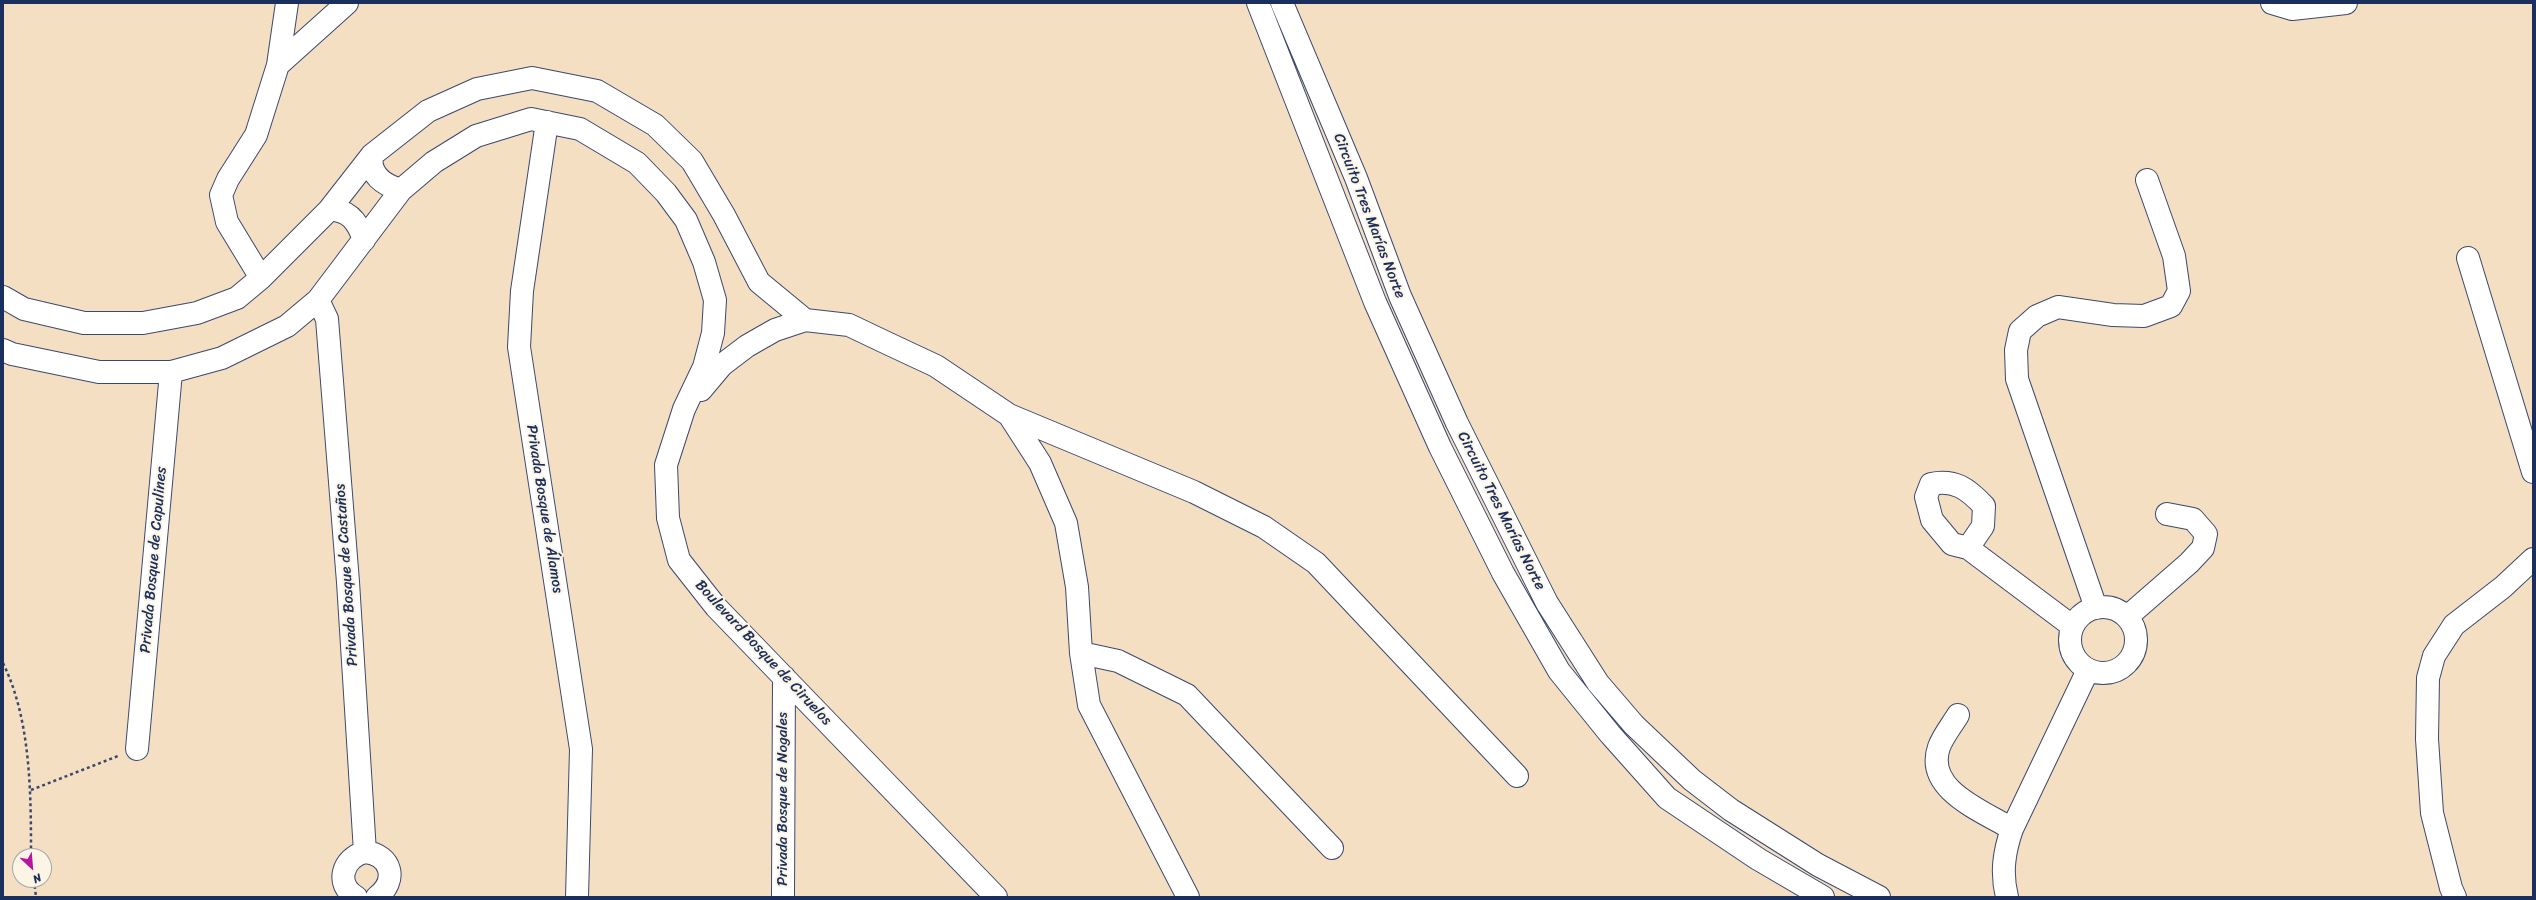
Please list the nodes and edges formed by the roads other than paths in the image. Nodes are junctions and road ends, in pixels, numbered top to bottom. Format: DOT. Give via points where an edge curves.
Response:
graph roads {
  1 [pos="287,3"];
  2 [pos="347,3"];
  3 [pos="1258,3"];
  4 [pos="1282,3"];
  5 [pos="2272,3"];
  6 [pos="2346,3"];
  7 [pos="278,66"];
  8 [pos="546,122"];
  9 [pos="372,155"];
  10 [pos="2147,180"];
  11 [pos="401,190"];
  12 [pos="329,210"];
  13 [pos="364,240"];
  14 [pos="2468,258"];
  15 [pos="261,278"];
  16 [pos="1400,296"];
  17 [pos="3,297"];
  18 [pos="318,300"];
  19 [pos="1375,302"];
  20 [pos="805,320"];
  21 [pos="3,350"];
  22 [pos="171,372"];
  23 [pos="684,409"];
  24 [pos="1009,415"];
  25 [pos="2533,472"];
  26 [pos="2167,514"];
  27 [pos="1968,548"];
  28 [pos="2533,558"];
  29 [pos="2096,608"];
  30 [pos="2127,617"];
  31 [pos="2072,626"];
  32 [pos="1081,653"];
  33 [pos="2088,670"];
  34 [pos="784,677"];
  35 [pos="1958,715"];
  36 [pos="137,749"];
  37 [pos="1517,776"];
  38 [pos="2012,828"];
  39 [pos="1332,848"];
  40 [pos="365,852"];
  41 [pos="356,897"];
  42 [pos="377,897"];
  43 [pos="577,897"];
  44 [pos="783,897"];
  45 [pos="996,897"];
  46 [pos="1188,897"];
  47 [pos="1823,897"];
  48 [pos="1879,897"];
  49 [pos="2007,897"];
  50 [pos="2455,897"];
  1 -- 7 [label="street"];
  2 -- 7 [label="street"];
  3 -- 19 [label="street, Circuito Tres Marías Norte"];
  4 -- 16 [label="street, Circuito Tres Marías Norte" via="1356,178"];
  5 -- 6 [label="street" via="2292,9"];
  7 -- 15 [label="street" via="256,135 228,179 221,195 227,222"];
  8 -- 11 [label="street, Boulevard Bosque de Ciruelos" via="531,119 476,136 434,162"];
  8 -- 23 [label="street, Boulevard Bosque de Ciruelos" via="580,129 637,163 666,193 686,220 704,262 715,300 713,333 704,367"];
  8 -- 43 [label="street, Privada Bosque de Álamos" via="522,291 519,347 581,749"];
  9 -- 11 [label="street" via="370,164 377,177 388,186"];
  9 -- 12 [label="street"];
  9 -- 20 [label="street" via="428,111 477,89 532,78 597,91 655,124 692,161 724,214 759,282"];
  10 -- 29 [label="street" via="2174,256 2179,291 2172,306 2144,316 2058,308 2037,316 2020,331 2016,350 2017,379"];
  11 -- 13 [label="street, Boulevard Bosque de Ciruelos"];
  12 -- 13 [label="street" via="340,209 352,216 360,227"];
  12 -- 15 [label="street"];
  13 -- 18 [label="street, Boulevard Bosque de Ciruelos"];
  14 -- 25 [label="street"];
  15 -- 17 [label="street" via="237,298 197,313 143,323 84,323 24,308"];
  16 -- 19 [label="street"];
  16 -- 48 [label="street, Circuito Tres Marías Norte" via="1457,423 1547,602 1598,683 1634,725 1692,780 1730,810 1818,865"];
  18 -- 22 [label="street, Boulevard Bosque de Ciruelos" via="287,326 249,346 222,358"];
  18 -- 40 [label="street, Privada Bosque de Castaños" via="328,327 348,582"];
  19 -- 47 [label="street, Circuito Tres Marías Norte" via="1440,447 1499,566 1559,671 1667,798 1758,860"];
  20 -- 23 [label="street" via="775,330 746,346 722,365"];
  20 -- 24 [label="street" via="849,326 890,344 936,366"];
  21 -- 22 [label="street, Boulevard Bosque de Ciruelos" via="99,372"];
  22 -- 36 [label="street, Privada Bosque de Capulines"];
  23 -- 34 [label="street, Boulevard Bosque de Ciruelos" via="666,465 668,518 679,560 716,606"];
  24 -- 32 [label="street" via="1040,463 1066,523 1077,587"];
  24 -- 37 [label="street" via="1194,492 1264,527 1316,563"];
  26 -- 30 [label="street" via="2193,519 2206,534 2203,548"];
  27 -- 31 [label="street"];
  28 -- 50 [label="street" via="2503,587 2454,625 2434,656 2428,678 2427,739 2432,813"];
  29 -- 30 [label="street" via="2114,608"];
  29 -- 31 [label="street" via="2088,610"];
  30 -- 33 [label="street" via="2134,627 2136,640 2131,658 2123,667 2112,672"];
  31 -- 33 [label="street" via="2070,641 2074,657"];
  32 -- 39 [label="street" via="1118,662 1187,695"];
  32 -- 46 [label="street" via="1089,705"];
  33 -- 38 [label="street"];
  34 -- 44 [label="street, Privada Bosque de Nogales"];
  34 -- 45 [label="street, Boulevard Bosque de Ciruelos"];
  35 -- 38 [label="street" via="1939,747 1937,766 1941,781 1958,796"];
  38 -- 49 [label="street" via="2004,855"];
  40 -- 41 [label="street" via="349,860 344,869 346,888"];
  40 -- 42 [label="street" via="380,857 390,870 388,886"];
}
